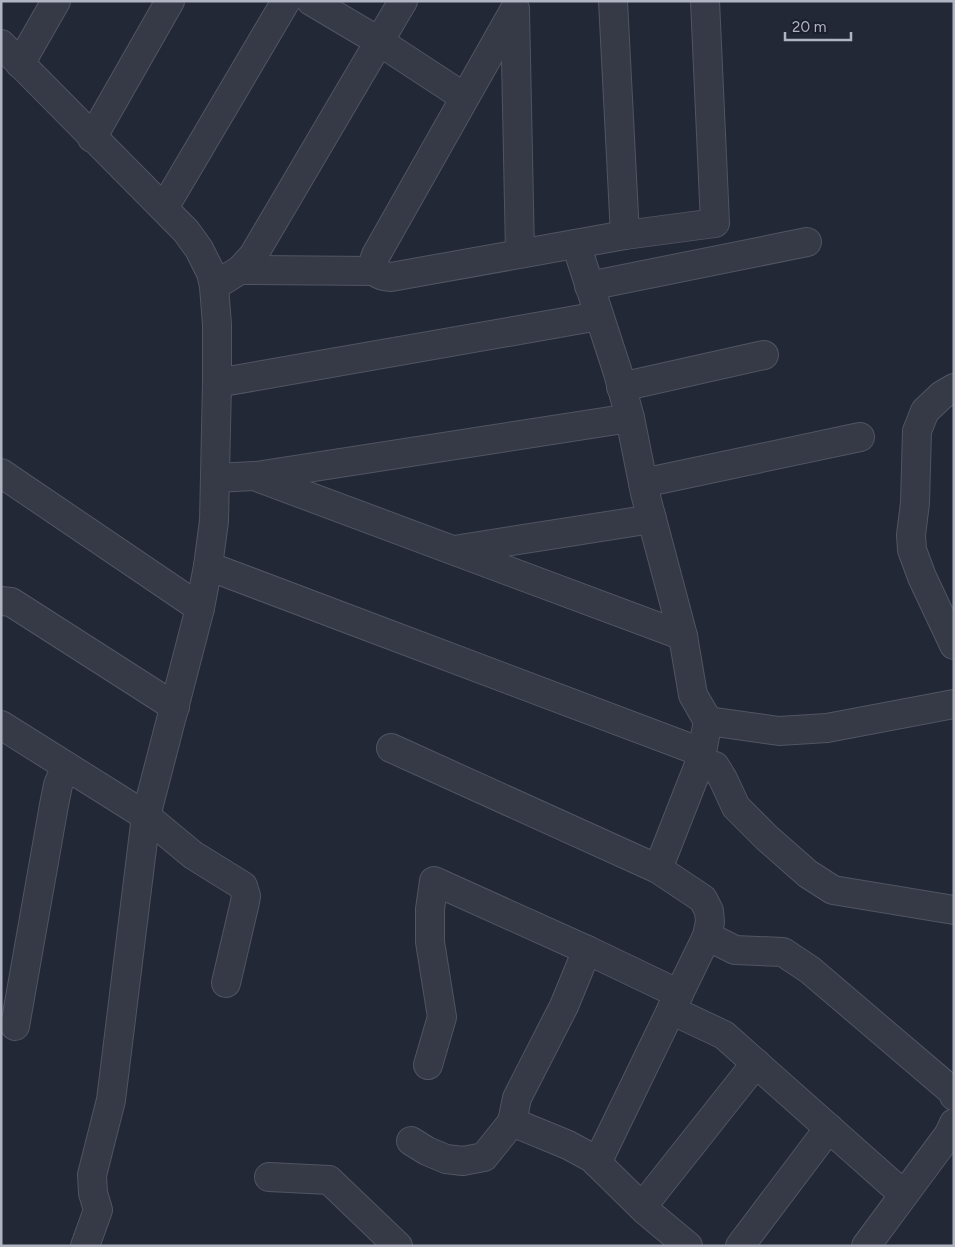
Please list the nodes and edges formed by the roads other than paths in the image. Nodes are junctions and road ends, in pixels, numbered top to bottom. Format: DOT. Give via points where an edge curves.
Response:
graph roads {
  1 [pos="56,1"];
  2 [pos="170,1"];
  3 [pos="286,1"];
  4 [pos="311,1"];
  5 [pos="403,1"];
  6 [pos="613,1"];
  7 [pos="705,1"];
  8 [pos="515,5"];
  9 [pos="380,42"];
  10 [pos="1,44"];
  11 [pos="20,64"];
  12 [pos="464,97"];
  13 [pos="92,138"];
  14 [pos="164,208"];
  15 [pos="625,236"];
  16 [pos="806,242"];
  17 [pos="576,244"];
  18 [pos="520,253"];
  19 [pos="240,270"];
  20 [pos="375,271"];
  21 [pos="214,286"];
  22 [pos="589,286"];
  23 [pos="599,316"];
  24 [pos="764,355"];
  25 [pos="217,383"];
  26 [pos="621,387"];
  27 [pos="954,388"];
  28 [pos="630,418"];
  29 [pos="860,437"];
  30 [pos="1,473"];
  31 [pos="254,476"];
  32 [pos="215,478"];
  33 [pos="643,483"];
  34 [pos="652,519"];
  35 [pos="453,550"];
  36 [pos="208,566"];
  37 [pos="1,601"];
  38 [pos="200,608"];
  39 [pos="683,636"];
  40 [pos="954,645"];
  41 [pos="954,704"];
  42 [pos="175,706"];
  43 [pos="708,721"];
  44 [pos="1,725"];
  45 [pos="392,748"];
  46 [pos="701,757"];
  47 [pos="66,766"];
  48 [pos="146,816"];
  49 [pos="658,870"];
  50 [pos="954,910"];
  51 [pos="707,936"];
  52 [pos="587,950"];
  53 [pos="226,983"];
  54 [pos="675,1002"];
  55 [pos="15,1026"];
  56 [pos="756,1063"];
  57 [pos="428,1065"];
  58 [pos="954,1096"];
  59 [pos="512,1122"];
  60 [pos="954,1123"];
  61 [pos="829,1128"];
  62 [pos="411,1141"];
  63 [pos="597,1163"];
  64 [pos="269,1177"];
  65 [pos="903,1194"];
  66 [pos="642,1207"];
  67 [pos="85,1246"];
  68 [pos="398,1246"];
  69 [pos="688,1246"];
  70 [pos="740,1246"];
  71 [pos="866,1246"];
  1 -- 11 [label="street"];
  2 -- 13 [label="street"];
  3 -- 14 [label="street"];
  4 -- 9 [label="street"];
  5 -- 9 [label="street"];
  6 -- 15 [label="street"];
  7 -- 15 [label="street" via="715,223"];
  8 -- 12 [label="street"];
  8 -- 18 [label="street"];
  9 -- 12 [label="street"];
  9 -- 19 [label="street" via="265,238"];
  10 -- 11 [label="street"];
  11 -- 13 [label="street"];
  12 -- 20 [label="street" via="376,255 372,265"];
  13 -- 14 [label="street"];
  14 -- 21 [label="street" via="199,249"];
  15 -- 17 [label="street"];
  16 -- 22 [label="street"];
  17 -- 18 [label="street"];
  17 -- 22 [label="street"];
  18 -- 20 [label="street" via="391,277"];
  19 -- 20 [label="street"];
  19 -- 21 [label="street"];
  21 -- 25 [label="street"];
  22 -- 23 [label="street"];
  23 -- 25 [label="street"];
  23 -- 26 [label="street"];
  24 -- 26 [label="street"];
  25 -- 32 [label="street"];
  26 -- 28 [label="street"];
  27 -- 40 [label="street" via="925,411 917,431 911,535 912,550 922,577"];
  28 -- 31 [label="street"];
  28 -- 33 [label="street"];
  29 -- 33 [label="street"];
  30 -- 38 [label="street"];
  31 -- 32 [label="street"];
  31 -- 35 [label="street"];
  32 -- 36 [label="street"];
  33 -- 34 [label="street"];
  34 -- 35 [label="street"];
  34 -- 39 [label="street"];
  35 -- 39 [label="street"];
  36 -- 38 [label="street"];
  36 -- 46 [label="street"];
  37 -- 42 [label="street" via="11,602"];
  38 -- 42 [label="street"];
  39 -- 43 [label="street" via="693,695"];
  41 -- 43 [label="street" via="827,728 779,731"];
  42 -- 48 [label="street"];
  43 -- 46 [label="street"];
  44 -- 47 [label="street"];
  45 -- 49 [label="street"];
  46 -- 49 [label="street"];
  46 -- 50 [label="street" via="715,766 736,806 767,838 808,874 833,890"];
  47 -- 48 [label="street"];
  47 -- 55 [label="street" via="55,798"];
  48 -- 53 [label="street" via="194,855 245,888 240,927"];
  48 -- 67 [label="street" via="110,1100 92,1175 98,1210"];
  49 -- 51 [label="street" via="703,899 709,911"];
  51 -- 54 [label="street"];
  51 -- 58 [label="street" via="735,950 783,952 810,970"];
  52 -- 54 [label="street"];
  52 -- 57 [label="street" via="434,881 430,942 442,1017"];
  52 -- 59 [label="street" via="564,1006 517,1098"];
  54 -- 56 [label="street" via="724,1035"];
  54 -- 63 [label="street"];
  56 -- 61 [label="street"];
  56 -- 66 [label="street"];
  59 -- 62 [label="street" via="484,1157 463,1161 446,1159"];
  59 -- 63 [label="street" via="568,1145"];
  60 -- 65 [label="street"];
  61 -- 65 [label="street"];
  61 -- 70 [label="street"];
  63 -- 66 [label="street"];
  64 -- 68 [label="street" via="329,1180"];
  65 -- 71 [label="street"];
  66 -- 69 [label="street"];
}
